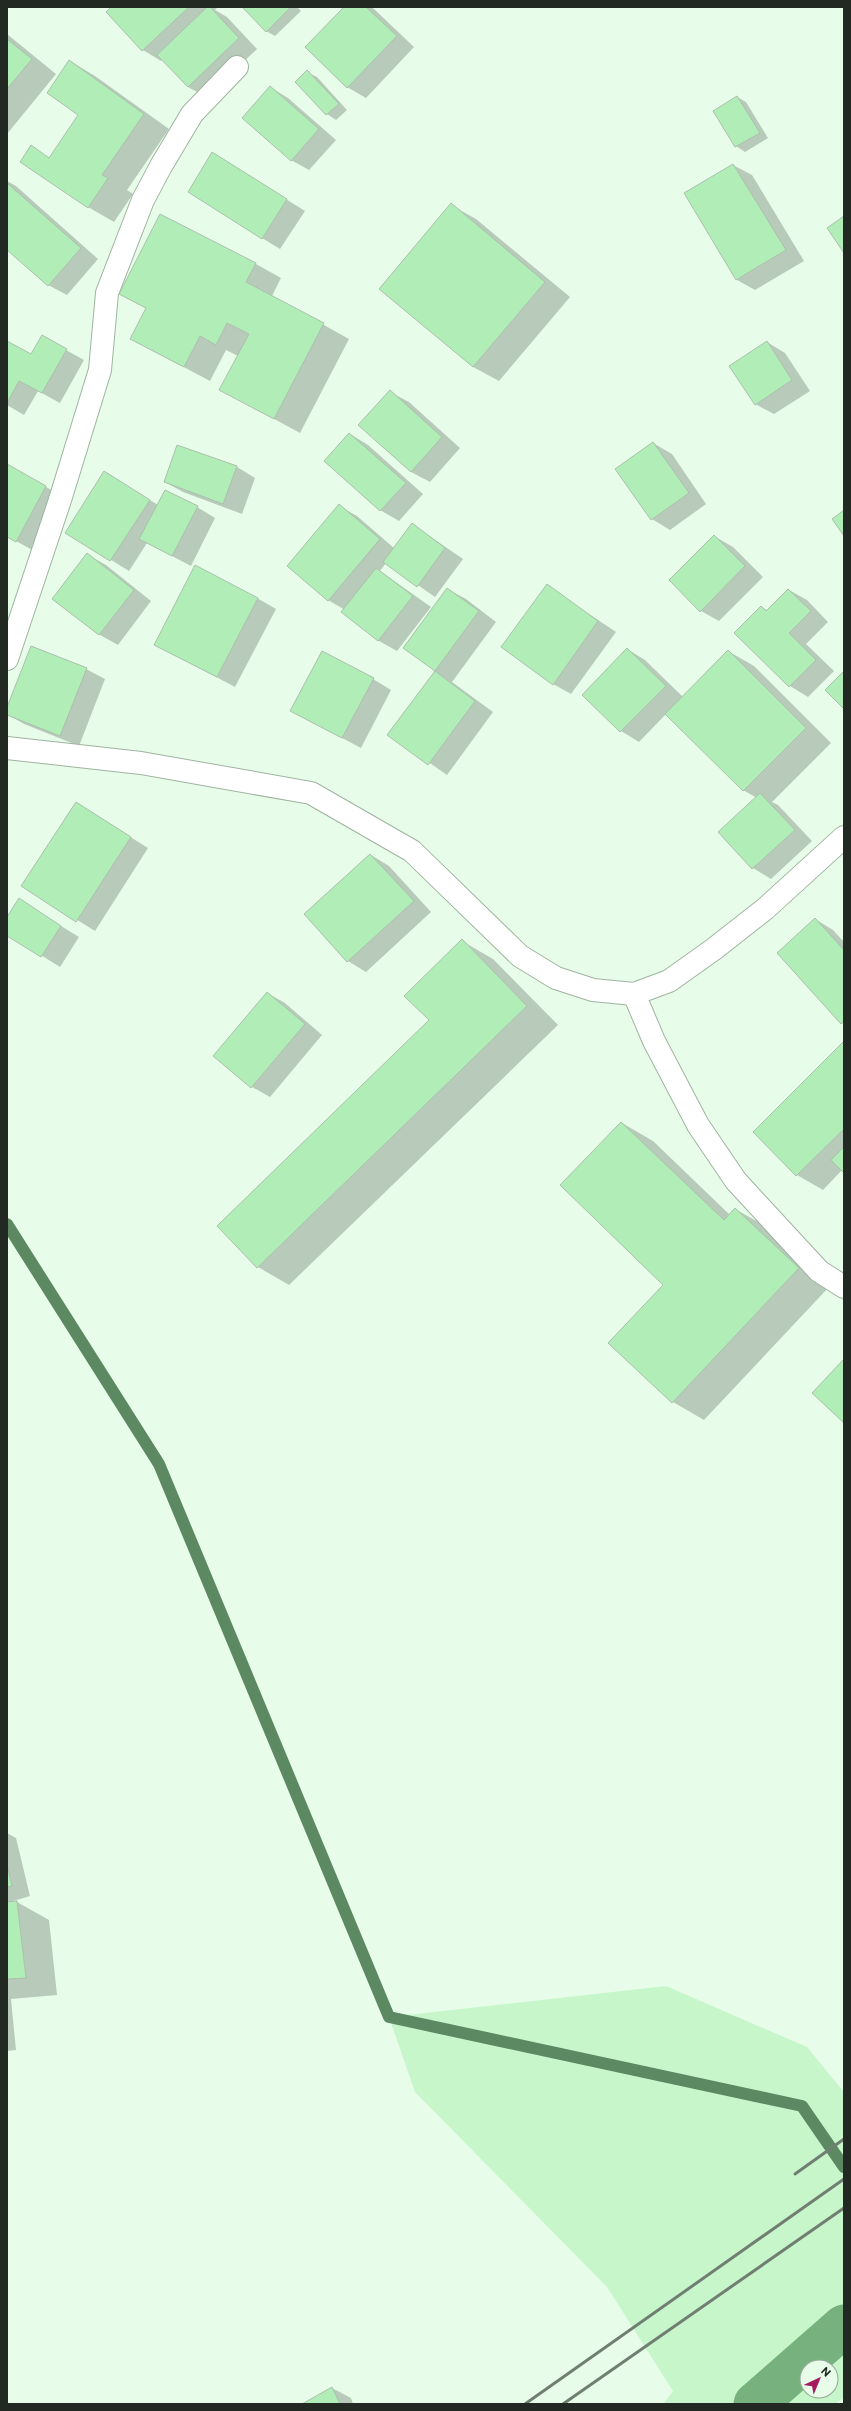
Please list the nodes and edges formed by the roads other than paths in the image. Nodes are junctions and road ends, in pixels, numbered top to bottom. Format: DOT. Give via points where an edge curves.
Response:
graph roads {
  1 [pos="237,67"];
  2 [pos="7,658"];
  3 [pos="7,748"];
  4 [pos="844,836"];
  5 [pos="634,994"];
  6 [pos="844,1287"];
  1 -- 2 [label="street" via="192,114 176,140 143,200 118,264 107,293 100,370"];
  3 -- 5 [label="street" via="141,763 312,793 412,851 520,956 550,975 593,990"];
  4 -- 5 [label="street" via="765,909 714,949 669,981"];
  5 -- 6 [label="street" via="654,1041 698,1125 736,1181 819,1271"];
}
